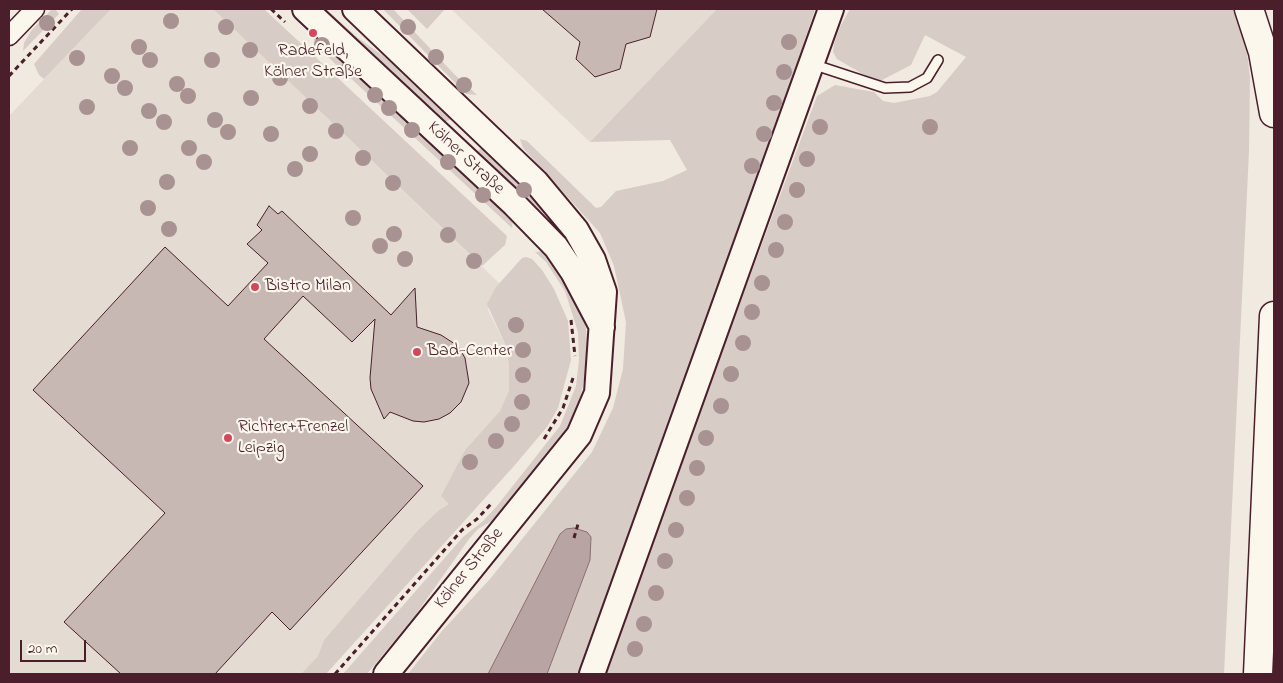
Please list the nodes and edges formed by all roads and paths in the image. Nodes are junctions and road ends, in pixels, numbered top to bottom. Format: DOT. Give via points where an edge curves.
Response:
graph roads {
  1 [pos="34,9"];
  2 [pos="72,9"];
  3 [pos="271,9"];
  4 [pos="305,9"];
  5 [pos="355,9"];
  6 [pos="1249,9"];
  7 [pos="831,12"];
  8 [pos="292,29"];
  9 [pos="9,36"];
  10 [pos="938,60"];
  11 [pos="812,64"];
  12 [pos="9,76"];
  13 [pos="1274,113"];
  14 [pos="1274,316"];
  15 [pos="570,317"];
  16 [pos="602,327"];
  17 [pos="575,359"];
  18 [pos="574,367"];
  19 [pos="541,443"];
  20 [pos="494,500"];
  21 [pos="578,524"];
  22 [pos="574,538"];
  23 [pos="335,674"];
  24 [pos="386,674"];
  25 [pos="592,674"];
  26 [pos="1258,674"];
  1 -- 9 [label="street"];
  2 -- 12 [label="path"];
  3 -- 8 [label="path"];
  4 -- 16 [label="street, Kölner Straße" via="556,247"];
  5 -- 16 [label="street, Kölner Straße" via="536,182 576,230 593,260 604,292"];
  6 -- 13 [label="highway" via="1263,52"];
  7 -- 11 [label="street"];
  10 -- 11 [label="lane" via="927,78 910,87 885,88"];
  11 -- 25 [label="street"];
  14 -- 26 [label="highway"];
  15 -- 17 [label="path"];
  16 -- 24 [label="street, Kölner Straße" via="597,393 578,435"];
  18 -- 19 [label="path" via="563,408"];
  20 -- 23 [label="path" via="477,520 462,530"];
  21 -- 22 [label="path"];
}
